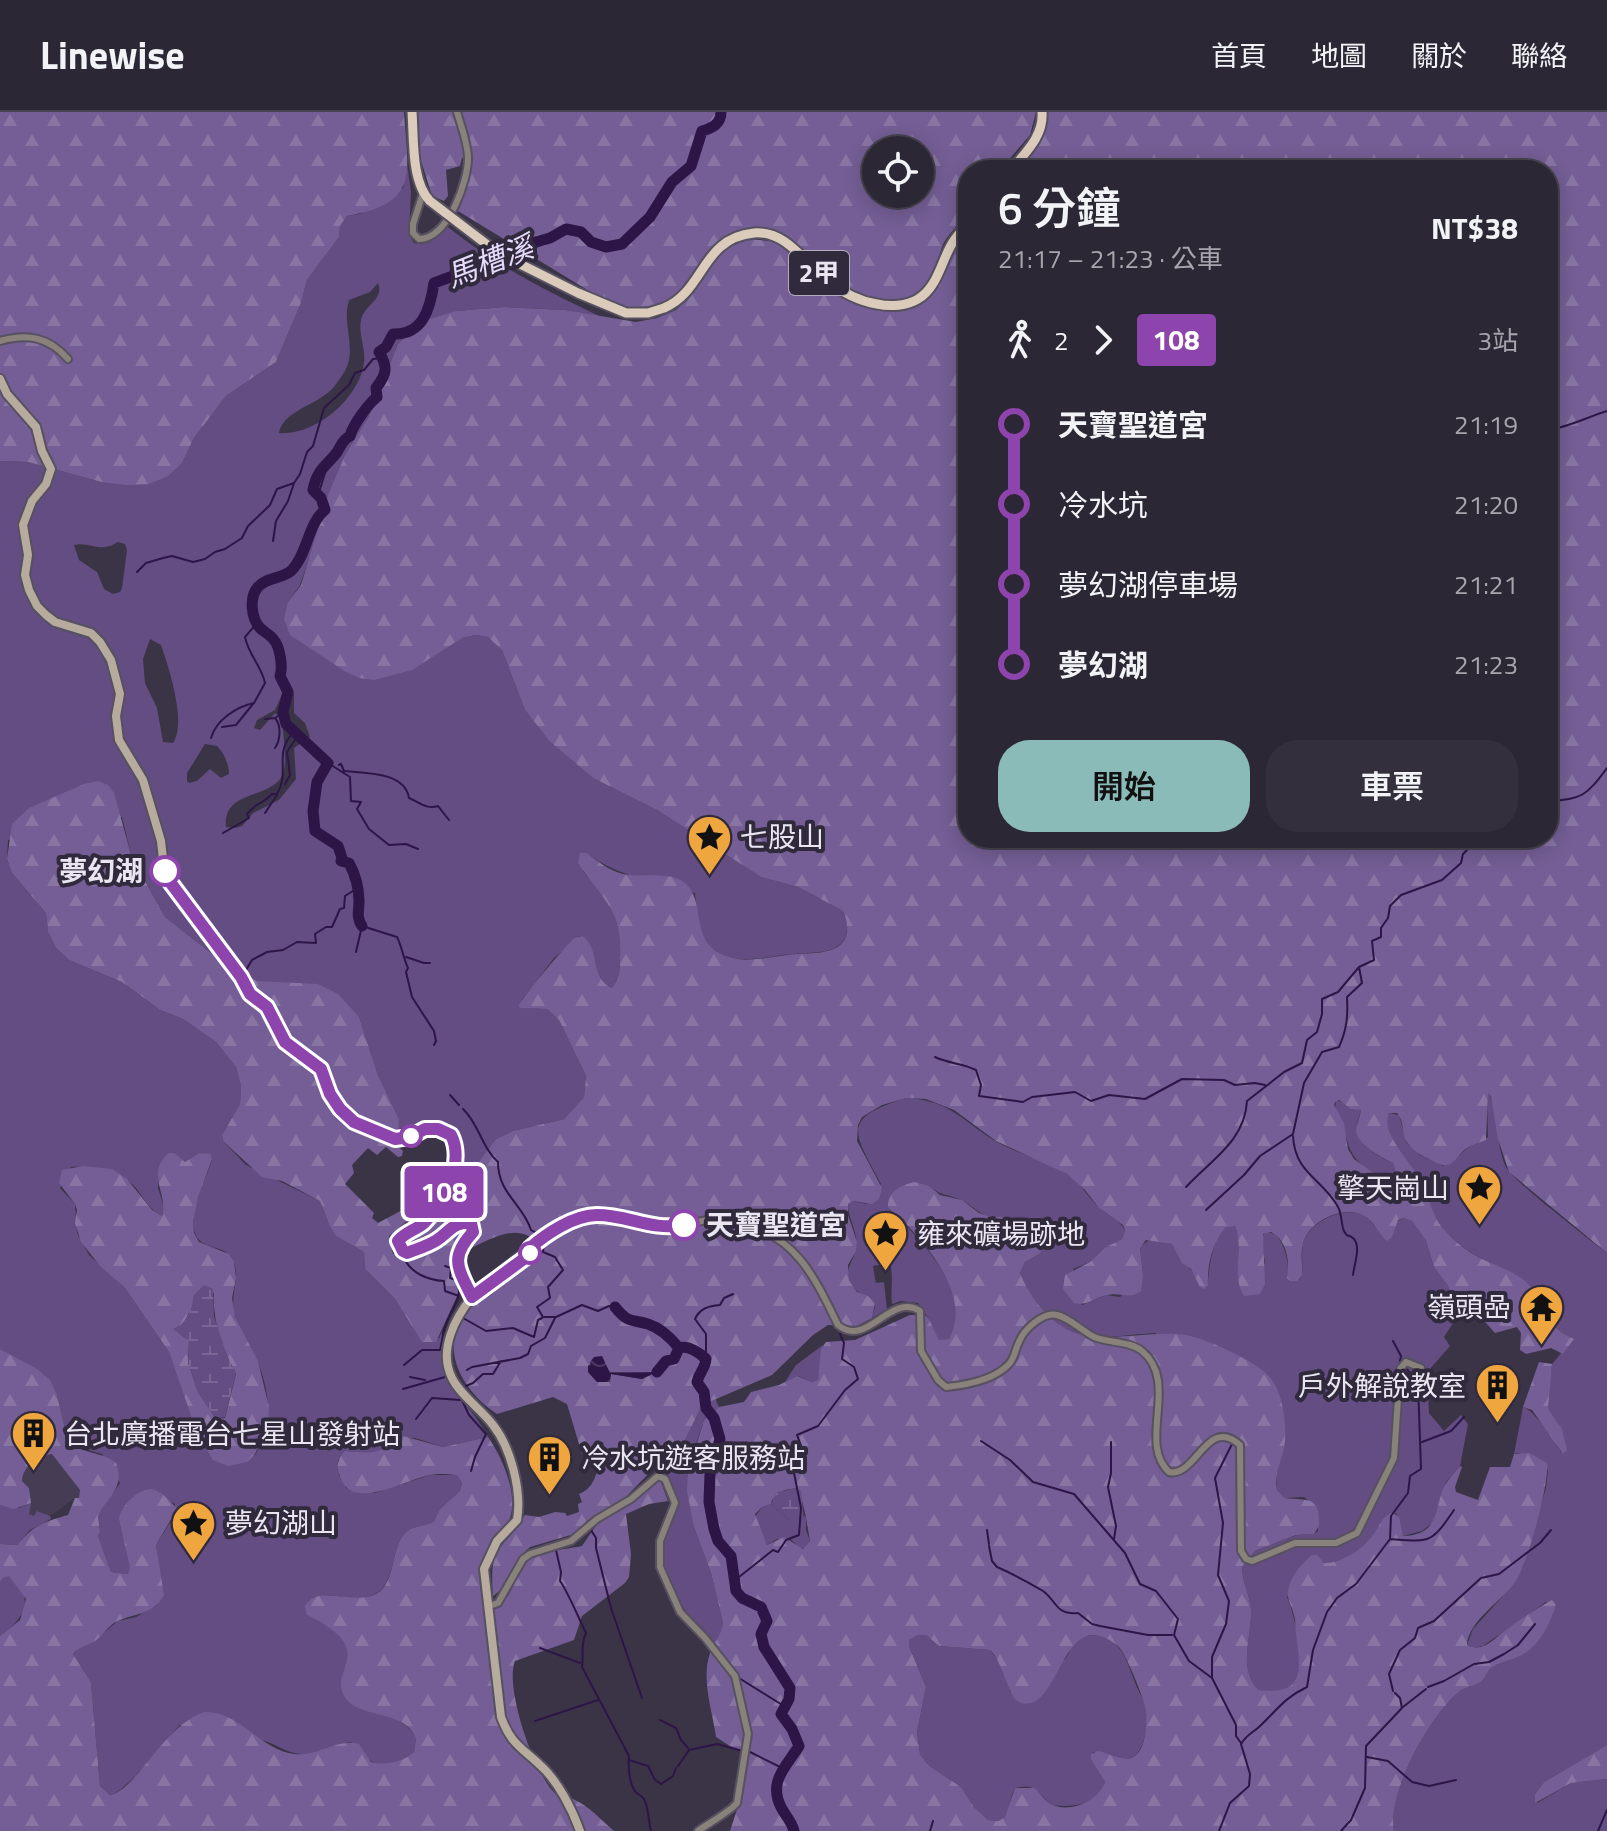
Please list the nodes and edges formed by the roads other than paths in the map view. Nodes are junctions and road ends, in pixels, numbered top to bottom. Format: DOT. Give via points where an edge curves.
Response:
graph roads {
  1 [pos="412,112"];
  2 [pos="457,112"];
  3 [pos="1042,112"];
  4 [pos="1018,160"];
  5 [pos="426,197"];
  6 [pos="958,236"];
  7 [pos="0,341"];
  8 [pos="68,359"];
  9 [pos="0,379"];
  10 [pos="530,1248"];
  11 [pos="525,1258"];
  12 [pos="517,1266"];
  13 [pos="472,1297"];
  14 [pos="1421,1368"];
  15 [pos="489,1606"];
  16 [pos="580,1831"];
  17 [pos="698,1831"];
  1 -- 5 [label="main road" via="418,176"];
  2 -- 5 [label="street" via="468,152 466,175 445,222 431,237 419,239 413,224"];
  3 -- 4 [label="main road" via="1039,132"];
  5 -- 6 [label="main road, 2甲, bridge" via="498,253 626,313 664,308 686,293 715,250 733,237 752,233 785,242 852,297 899,306 932,287"];
  7 -- 8 [label="street" via="23,335 45,340"];
  9 -- 13 [label="street" via="36,427 51,469 23,525 29,590 46,615 91,633 111,660 120,694 119,740 147,790 170,882 250,994 267,1007 285,1042 321,1069 330,1094 354,1122 395,1139 425,1129 451,1135 456,1171 427,1220 398,1244 407,1253 450,1228 471,1223 473,1232 461,1245 457,1262"];
  10 -- 11 [label="street"];
  10 -- 12 [label="street" via="531,1254"];
  10 -- 13 [label="street"];
  10 -- 14 [label="street" via="559,1228 597,1215 661,1228 718,1219 768,1231 796,1254 844,1330 858,1332 900,1308 920,1311 921,1351 946,1387 978,1382 1009,1365 1019,1339 1047,1315 1058,1315 1092,1336 1136,1348 1156,1374 1155,1439 1164,1468 1182,1472 1214,1440 1229,1438 1240,1445 1241,1551 1252,1561 1295,1543 1329,1545 1357,1533 1394,1458 1400,1369 1406,1362"];
  11 -- 12 [label="street"];
  11 -- 13 [label="street"];
  12 -- 13 [label="street" via="487,1292"];
  13 -- 15 [label="street" via="452,1327 452,1378 496,1428 519,1488 517,1520 497,1541 484,1569"];
  15 -- 16 [label="street" via="507,1733 542,1767"];
  15 -- 17 [label="street" via="498,1603 523,1559 571,1541 658,1476 665,1479 675,1503 660,1541 662,1575 680,1612 735,1676 748,1734 737,1803"];
}
